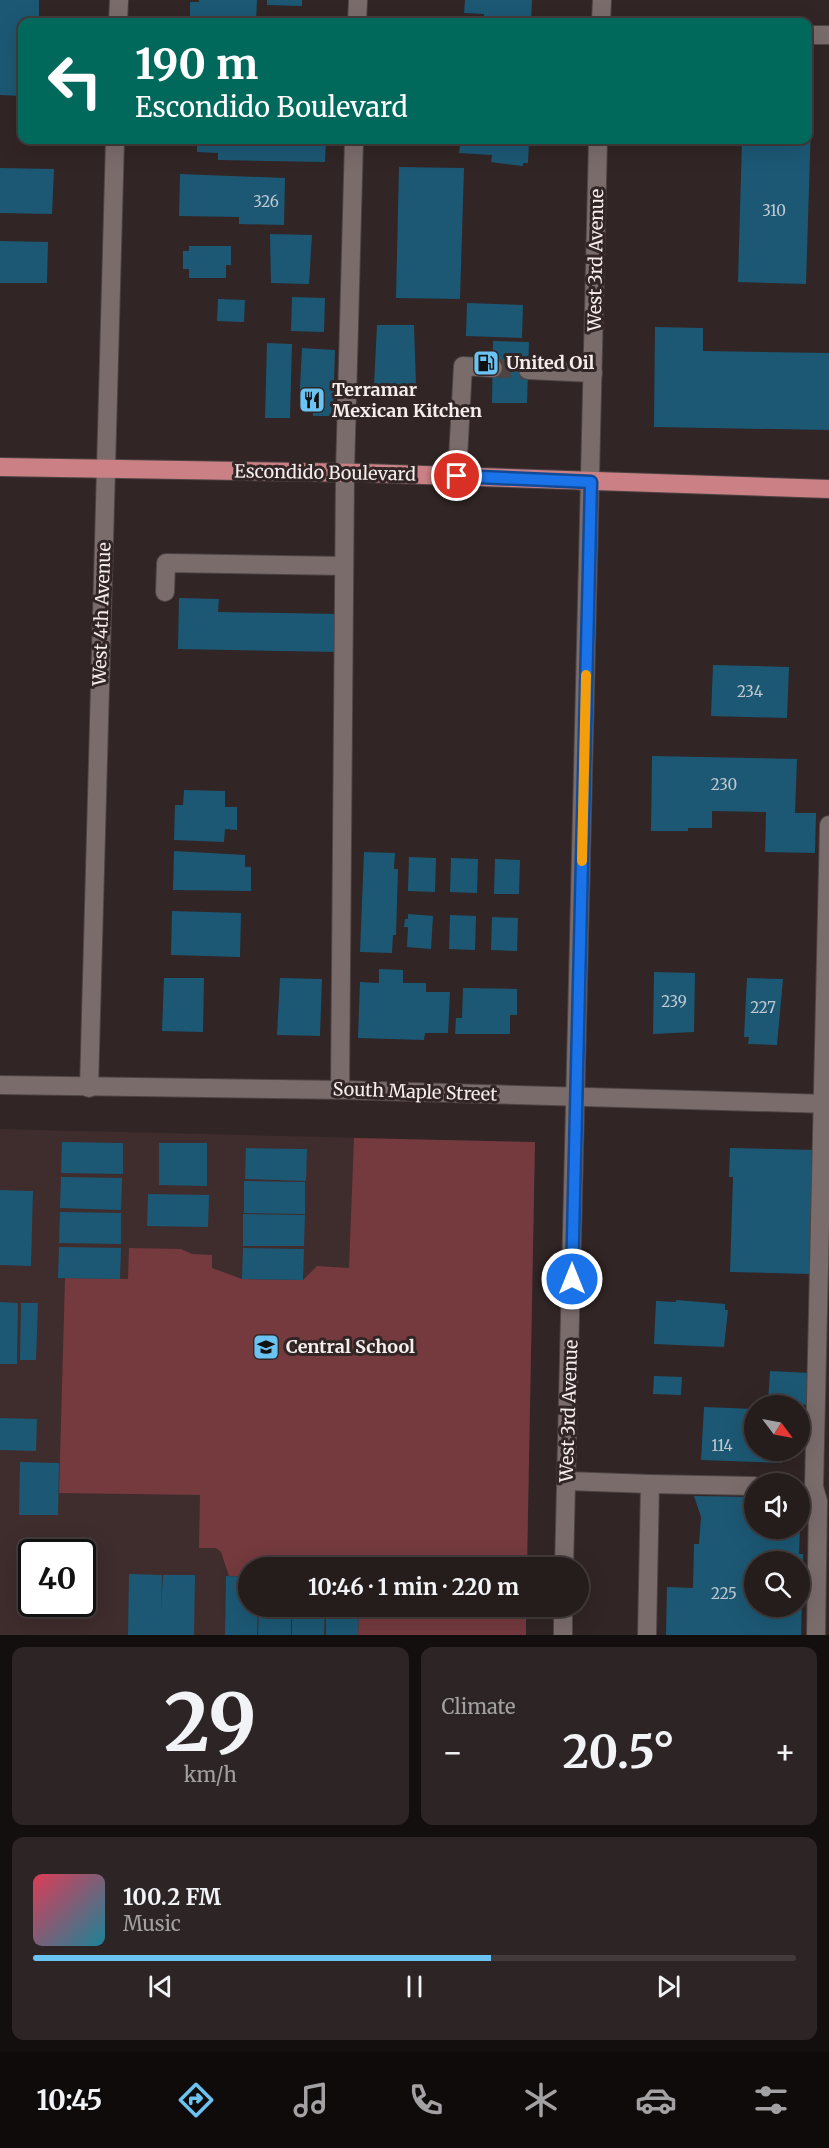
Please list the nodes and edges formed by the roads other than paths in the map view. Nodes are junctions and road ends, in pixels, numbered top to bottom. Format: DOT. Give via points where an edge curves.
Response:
graph roads {
  1 [pos="119,0"];
  2 [pos="358,0"];
  3 [pos="602,0"];
  4 [pos="118,18"];
  5 [pos="357,18"];
  6 [pos="601,18"];
  7 [pos="812,35"];
  8 [pos="829,35"];
  9 [pos="115,144"];
  10 [pos="354,144"];
  11 [pos="598,144"];
  12 [pos="493,368"];
  13 [pos="528,370"];
  14 [pos="593,373"];
  15 [pos="0,467"];
  16 [pos="105,470"];
  17 [pos="345,472"];
  18 [pos="457,476"];
  19 [pos="591,482"];
  20 [pos="829,489"];
  21 [pos="344,566"];
  22 [pos="165,592"];
  23 [pos="829,825"];
  24 [pos="0,1085"];
  25 [pos="89,1088"];
  26 [pos="340,1090"];
  27 [pos="576,1096"];
  28 [pos="825,1104"];
  29 [pos="808,1473"];
  30 [pos="567,1481"];
  31 [pos="650,1484"];
  32 [pos="744,1486"];
  33 [pos="810,1491"];
  34 [pos="564,1557"];
  35 [pos="563,1617"];
  36 [pos="562,1635"];
  37 [pos="647,1635"];
  38 [pos="816,1635"];
  1 -- 4 [label="street"];
  2 -- 5 [label="street"];
  3 -- 6 [label="street"];
  7 -- 8 [label="street"];
  9 -- 16 [label="street, West 4th Avenue"];
  10 -- 17 [label="street"];
  11 -- 14 [label="street, West 3rd Avenue"];
  12 -- 18 [label="street" via="463,366"];
  13 -- 14 [label="street"];
  14 -- 19 [label="street, West 3rd Avenue"];
  15 -- 16 [label="main road, Escondido Boulevard"];
  16 -- 17 [label="main road, Escondido Boulevard"];
  16 -- 25 [label="street, West 4th Avenue"];
  17 -- 18 [label="main road, Escondido Boulevard"];
  17 -- 21 [label="street"];
  18 -- 19 [label="main road, Escondido Boulevard"];
  19 -- 20 [label="main road, Escondido Boulevard"];
  19 -- 27 [label="street, West 3rd Avenue"];
  21 -- 22 [label="street" via="166,563"];
  21 -- 26 [label="street"];
  23 -- 28 [label="street"];
  24 -- 25 [label="street, South Maple Street"];
  25 -- 26 [label="street, South Maple Street"];
  26 -- 27 [label="street, South Maple Street"];
  27 -- 28 [label="street, South Maple Street"];
  27 -- 30 [label="street, West 3rd Avenue"];
  28 -- 29 [label="street"];
  30 -- 31 [label="street"];
  30 -- 34 [label="street, West 3rd Avenue"];
  31 -- 32 [label="street"];
  31 -- 37 [label="street"];
  33 -- 38 [label="street" via="818,1501"];
  35 -- 36 [label="street"];
}
